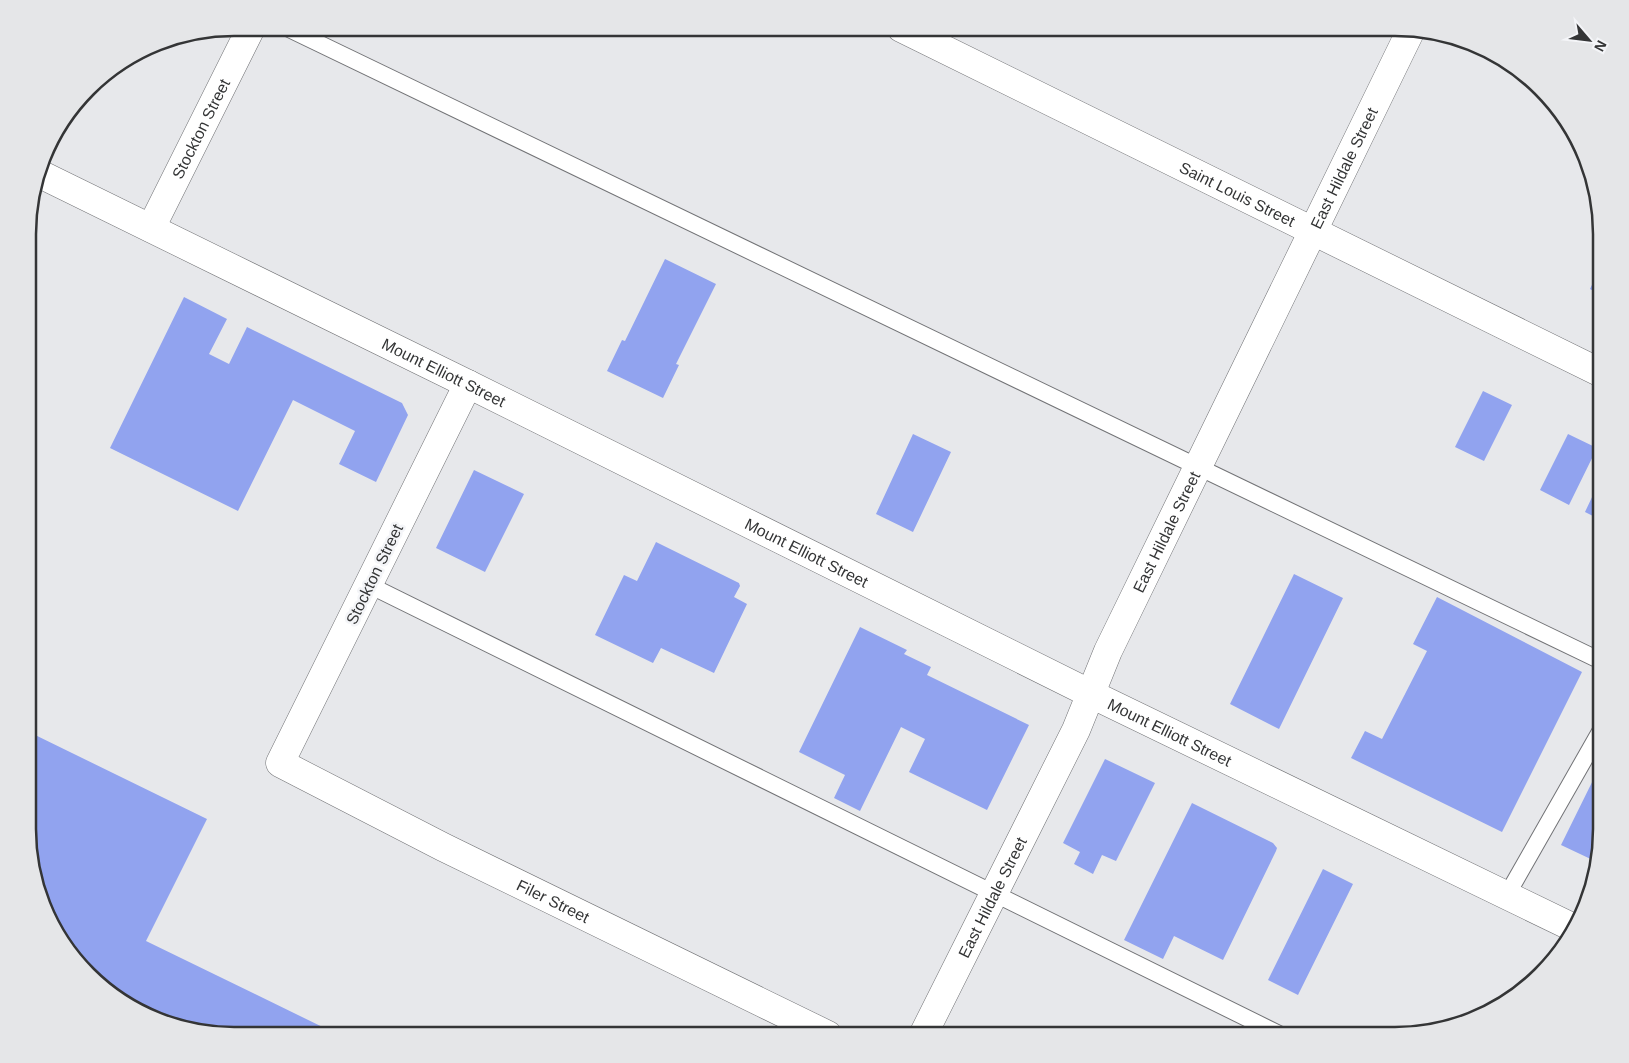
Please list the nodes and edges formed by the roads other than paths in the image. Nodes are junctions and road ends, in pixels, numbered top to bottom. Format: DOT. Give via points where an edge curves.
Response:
graph roads {
  1 [pos="247,36"];
  2 [pos="304,36"];
  3 [pos="918,36"];
  4 [pos="1408,37"];
  5 [pos="45,177"];
  6 [pos="151,228"];
  7 [pos="1312,230"];
  8 [pos="1593,369"];
  9 [pos="468,384"];
  10 [pos="1198,466"];
  11 [pos="369,585"];
  12 [pos="1593,657"];
  13 [pos="1091,694"];
  14 [pos="1593,744"];
  15 [pos="280,763"];
  16 [pos="994,894"];
  17 [pos="1507,895"];
  18 [pos="1568,925"];
  19 [pos="812,1027"];
  20 [pos="927,1027"];
  21 [pos="1265,1027"];
  1 -- 6 [label="street, Stockton Street"];
  2 -- 10 [label="lane"];
  3 -- 7 [label="street, Saint Louis Street"];
  4 -- 7 [label="street, East Hildale Street"];
  5 -- 6 [label="street, Mount Elliott Street"];
  6 -- 9 [label="street, Mount Elliott Street"];
  7 -- 8 [label="street, Saint Louis Street"];
  7 -- 10 [label="street, East Hildale Street"];
  9 -- 11 [label="street, Stockton Street"];
  9 -- 13 [label="street, Mount Elliott Street"];
  10 -- 12 [label="lane"];
  10 -- 13 [label="street, East Hildale Street" via="1108,651"];
  11 -- 15 [label="street, Stockton Street"];
  11 -- 16 [label="lane"];
  13 -- 16 [label="street, East Hildale Street"];
  13 -- 17 [label="street, Mount Elliott Street"];
  14 -- 17 [label="lane"];
  15 -- 19 [label="street, Filer Street" via="443,847"];
  16 -- 20 [label="street, East Hildale Street"];
  16 -- 21 [label="lane"];
  17 -- 18 [label="street, Mount Elliott Street"];
}
